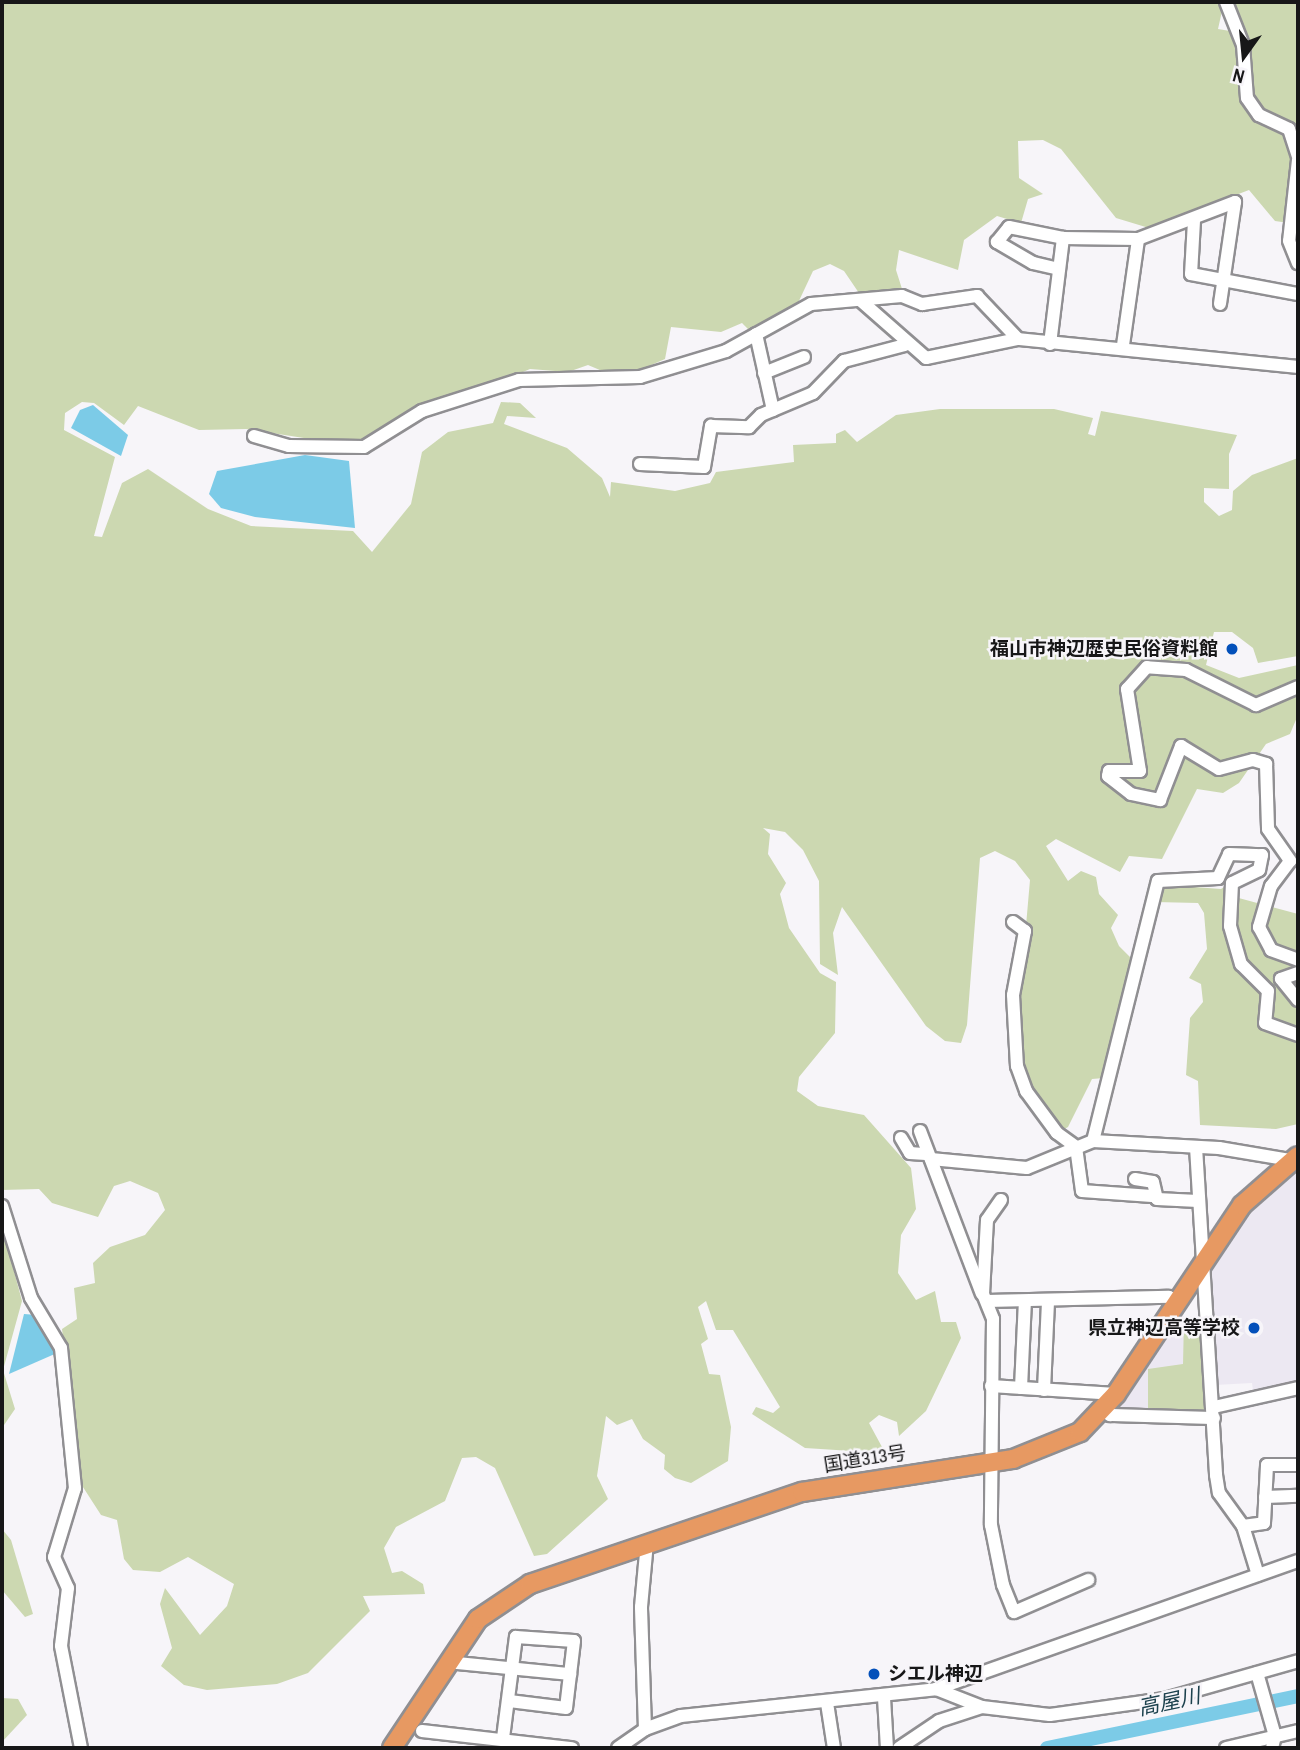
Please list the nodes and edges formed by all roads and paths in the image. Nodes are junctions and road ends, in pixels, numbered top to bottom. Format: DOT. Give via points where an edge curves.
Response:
graph roads {
  1 [pos="1226,2"];
  2 [pos="1298,158"];
  3 [pos="1194,221"];
  4 [pos="1063,238"];
  5 [pos="1138,239"];
  6 [pos="1298,263"];
  7 [pos="1059,269"];
  8 [pos="1224,280"];
  9 [pos="1298,294"];
  10 [pos="860,300"];
  11 [pos="1220,304"];
  12 [pos="756,334"];
  13 [pos="1018,339"];
  14 [pos="1050,344"];
  15 [pos="905,345"];
  16 [pos="1123,345"];
  17 [pos="804,357"];
  18 [pos="1298,367"];
  19 [pos="764,373"];
  20 [pos="772,410"];
  21 [pos="254,436"];
  22 [pos="640,464"];
  23 [pos="1298,687"];
  24 [pos="1013,922"];
  25 [pos="1298,960"];
  26 [pos="1298,973"];
  27 [pos="1298,1000"];
  28 [pos="1298,1035"];
  29 [pos="920,1131"];
  30 [pos="901,1138"];
  31 [pos="1093,1141"];
  32 [pos="1076,1147"];
  33 [pos="1195,1147"];
  34 [pos="928,1157"];
  35 [pos="1294,1158"];
  36 [pos="1135,1179"];
  37 [pos="1152,1196"];
  38 [pos="1002,1199"];
  39 [pos="1198,1201"];
  40 [pos="2,1206"];
  41 [pos="1203,1264"];
  42 [pos="985,1298"];
  43 [pos="1025,1301"];
  44 [pos="1048,1301"];
  45 [pos="1178,1302"];
  46 [pos="991,1386"];
  47 [pos="1021,1388"];
  48 [pos="1298,1388"];
  49 [pos="1044,1390"];
  50 [pos="1116,1394"];
  51 [pos="1102,1410"];
  52 [pos="1214,1413"];
  53 [pos="992,1462"];
  54 [pos="1298,1465"];
  55 [pos="1298,1496"];
  56 [pos="1265,1497"];
  57 [pos="1243,1526"];
  58 [pos="647,1542"];
  59 [pos="1298,1563"];
  60 [pos="1258,1575"];
  61 [pos="1088,1580"];
  62 [pos="1298,1652"];
  63 [pos="1298,1661"];
  64 [pos="447,1662"];
  65 [pos="511,1668"];
  66 [pos="1260,1672"];
  67 [pos="570,1674"];
  68 [pos="936,1689"];
  69 [pos="884,1698"];
  70 [pos="509,1702"];
  71 [pos="827,1703"];
  72 [pos="982,1707"];
  73 [pos="453,1729"];
  74 [pos="645,1729"];
  75 [pos="422,1731"];
  76 [pos="1298,1731"];
  77 [pos="503,1738"];
  78 [pos="1298,1738"];
  79 [pos="1274,1743"];
  80 [pos="81,1748"];
  81 [pos="392,1748"];
  82 [pos="451,1748"];
  83 [pos="572,1748"];
  84 [pos="618,1748"];
  85 [pos="834,1748"];
  86 [pos="887,1748"];
  87 [pos="899,1748"];
  88 [pos="1226,1748"];
  1 -- 2 [label="street" via="1243,45 1247,98 1259,115 1289,129"];
  2 -- 6 [label="street" via="1289,241"];
  3 -- 5 [label="street"];
  3 -- 8 [label="street" via="1191,274"];
  3 -- 8 [label="street" via="1235,202 1238,207"];
  4 -- 5 [label="street"];
  4 -- 7 [label="street"];
  4 -- 7 [label="street" via="1009,227 997,242 1033,263"];
  5 -- 16 [label="street"];
  7 -- 14 [label="street"];
  8 -- 9 [label="street"];
  8 -- 11 [label="street"];
  10 -- 12 [label="street" via="797,308"];
  10 -- 13 [label="street" via="908,296 922,304 977,296"];
  10 -- 15 [label="street"];
  12 -- 19 [label="street"];
  12 -- 21 [label="street" via="706,358 640,377 519,380 422,411 398,432 364,447 289,446"];
  13 -- 14 [label="street"];
  13 -- 15 [label="street" via="932,358"];
  14 -- 16 [label="street"];
  15 -- 20 [label="street" via="844,361 813,393"];
  16 -- 18 [label="street" via="1201,362"];
  17 -- 19 [label="street"];
  19 -- 20 [label="street"];
  20 -- 22 [label="street" via="749,427 711,426 704,467"];
  23 -- 25 [label="street" via="1256,705 1186,670 1147,667 1127,689 1140,771 1109,771 1108,776 1131,794 1160,800 1181,746 1219,769 1253,760 1266,764 1268,829 1290,865 1271,886 1259,927 1271,950"];
  24 -- 32 [label="street" via="1025,931 1013,995 1019,1077 1057,1133"];
  26 -- 27 [label="street" via="1281,979"];
  28 -- 31 [label="street" via="1265,1023 1268,991 1241,964 1230,926 1232,883 1259,870 1262,855 1229,853 1218,878 1158,881"];
  29 -- 34 [label="street"];
  30 -- 34 [label="street" via="909,1153"];
  31 -- 32 [label="street"];
  31 -- 33 [label="street"];
  32 -- 34 [label="street" via="1027,1168"];
  32 -- 37 [label="street" via="1082,1191"];
  33 -- 35 [label="street"];
  33 -- 39 [label="street"];
  34 -- 42 [label="street"];
  35 -- 41 [label="highway, 国道313号" via="1242,1205"];
  36 -- 37 [label="street" via="1153,1182"];
  37 -- 39 [label="street"];
  38 -- 42 [label="street" via="987,1220"];
  39 -- 41 [label="street"];
  40 -- 80 [label="street" via="31,1298 61,1348 75,1488 54,1557 68,1588 61,1646"];
  41 -- 45 [label="highway, 国道313号"];
  41 -- 52 [label="street"];
  42 -- 43 [label="street"];
  42 -- 46 [label="street" via="993,1319"];
  43 -- 44 [label="street"];
  43 -- 47 [label="street"];
  44 -- 45 [label="street"];
  44 -- 49 [label="street"];
  45 -- 50 [label="highway, 国道313号"];
  46 -- 47 [label="street"];
  46 -- 53 [label="street"];
  47 -- 49 [label="street"];
  48 -- 52 [label="street"];
  49 -- 50 [label="street"];
  50 -- 51 [label="highway, 国道313号"];
  51 -- 52 [label="street" via="1110,1415"];
  51 -- 53 [label="highway, 国道313号" via="1058,1444"];
  52 -- 57 [label="street" via="1219,1493"];
  53 -- 58 [label="highway, 国道313号" via="831,1484"];
  53 -- 61 [label="street" via="991,1525 1014,1612"];
  54 -- 56 [label="street" via="1268,1465"];
  55 -- 56 [label="street"];
  56 -- 57 [label="street" via="1264,1523"];
  57 -- 60 [label="street"];
  58 -- 64 [label="highway, 国道313号" via="512,1592 478,1619"];
  58 -- 74 [label="street" via="641,1606"];
  59 -- 60 [label="street"];
  60 -- 68 [label="street"];
  62 -- 66 [label="street"];
  63 -- 66 [label="street"];
  64 -- 65 [label="street"];
  64 -- 81 [label="highway, 国道313号"];
  65 -- 67 [label="street"];
  65 -- 67 [label="street" via="516,1637 574,1641"];
  65 -- 70 [label="street"];
  66 -- 72 [label="street" via="1107,1710 1050,1715"];
  66 -- 79 [label="street"];
  67 -- 70 [label="street" via="566,1708"];
  68 -- 69 [label="street"];
  68 -- 72 [label="street"];
  69 -- 71 [label="street"];
  69 -- 86 [label="street"];
  70 -- 77 [label="street"];
  71 -- 74 [label="street" via="709,1711"];
  71 -- 85 [label="street"];
  72 -- 87 [label="street" via="939,1721"];
  73 -- 75 [label="street"];
  73 -- 77 [label="street"];
  73 -- 82 [label="street"];
  74 -- 84 [label="street"];
  76 -- 79 [label="street"];
  77 -- 83 [label="street"];
  78 -- 79 [label="street"];
  79 -- 88 [label="street"];
}
